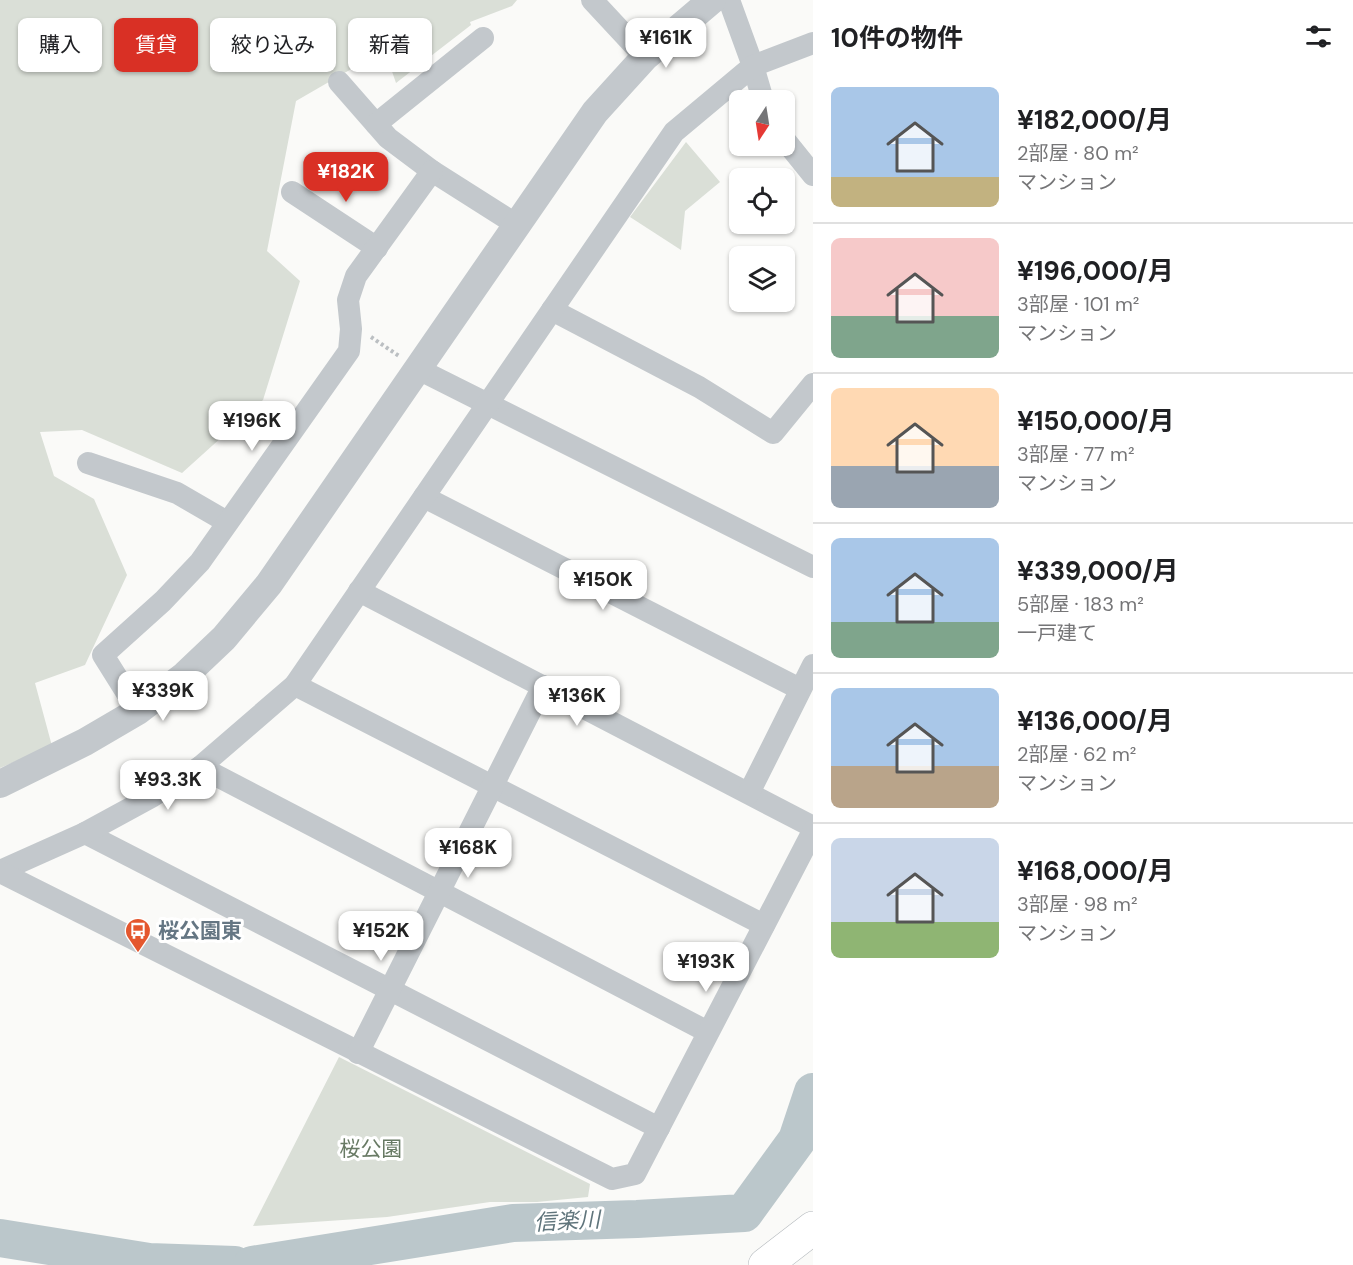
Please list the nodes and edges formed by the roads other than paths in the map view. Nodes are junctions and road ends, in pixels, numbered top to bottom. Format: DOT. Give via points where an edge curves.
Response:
graph roads {
  1 [pos="592,0"];
  2 [pos="712,0"];
  3 [pos="729,0"];
  4 [pos="483,38"];
  5 [pos="813,43"];
  6 [pos="645,57"];
  7 [pos="753,66"];
  8 [pos="339,82"];
  9 [pos="761,90"];
  10 [pos="375,124"];
  11 [pos="795,150"];
  12 [pos="810,166"];
  13 [pos="432,171"];
  14 [pos="292,192"];
  15 [pos="517,225"];
  16 [pos="377,248"];
  17 [pos="552,310"];
  18 [pos="418,369"];
  19 [pos="813,384"];
  20 [pos="488,404"];
  21 [pos="88,463"];
  22 [pos="424,497"];
  23 [pos="227,522"];
  24 [pos="813,567"];
  25 [pos="359,591"];
  26 [pos="813,664"];
  27 [pos="295,685"];
  28 [pos="543,686"];
  29 [pos="800,689"];
  30 [pos="138,711"];
  31 [pos="200,767"];
  32 [pos="0,784"];
  33 [pos="492,786"];
  34 [pos="749,794"];
  35 [pos="813,829"];
  36 [pos="85,833"];
  37 [pos="0,872"];
  38 [pos="439,892"];
  39 [pos="764,925"];
  40 [pos="390,989"];
  41 [pos="708,1032"];
  42 [pos="358,1053"];
  43 [pos="659,1128"];
  44 [pos="813,1228"];
  45 [pos="765,1265"];
  1 -- 6 [label="street"];
  2 -- 6 [label="street"];
  3 -- 7 [label="street"];
  4 -- 10 [label="street"];
  5 -- 7 [label="street"];
  6 -- 15 [label="street" via="595,112"];
  7 -- 9 [label="street"];
  7 -- 17 [label="street" via="674,132"];
  8 -- 10 [label="street"];
  10 -- 13 [label="street"];
  11 -- 12 [label="street"];
  13 -- 15 [label="street"];
  13 -- 16 [label="street"];
  14 -- 16 [label="street"];
  15 -- 18 [label="street"];
  16 -- 23 [label="street" via="356,276 348,300 349,351"];
  17 -- 19 [label="street" via="699,387 773,433"];
  17 -- 20 [label="street"];
  18 -- 20 [label="street"];
  18 -- 30 [label="street" via="269,584 224,638"];
  20 -- 22 [label="street"];
  20 -- 24 [label="street"];
  21 -- 23 [label="street" via="177,493"];
  22 -- 25 [label="street"];
  22 -- 29 [label="street"];
  23 -- 30 [label="street" via="200,562 163,602 103,655"];
  25 -- 27 [label="street"];
  25 -- 28 [label="street"];
  26 -- 29 [label="street"];
  27 -- 31 [label="street"];
  27 -- 33 [label="street"];
  28 -- 33 [label="street"];
  28 -- 34 [label="street"];
  29 -- 34 [label="street"];
  30 -- 32 [label="street"];
  31 -- 36 [label="street"];
  31 -- 38 [label="street"];
  33 -- 38 [label="street"];
  33 -- 39 [label="street"];
  34 -- 35 [label="street"];
  35 -- 39 [label="street"];
  36 -- 37 [label="street"];
  36 -- 40 [label="street"];
  37 -- 42 [label="street"];
  38 -- 40 [label="street"];
  38 -- 41 [label="street"];
  39 -- 41 [label="street"];
  40 -- 42 [label="street"];
  40 -- 43 [label="street"];
  41 -- 43 [label="street"];
  42 -- 43 [label="street" via="612,1179 635,1174"];
  44 -- 45 [label="main road"];
}
